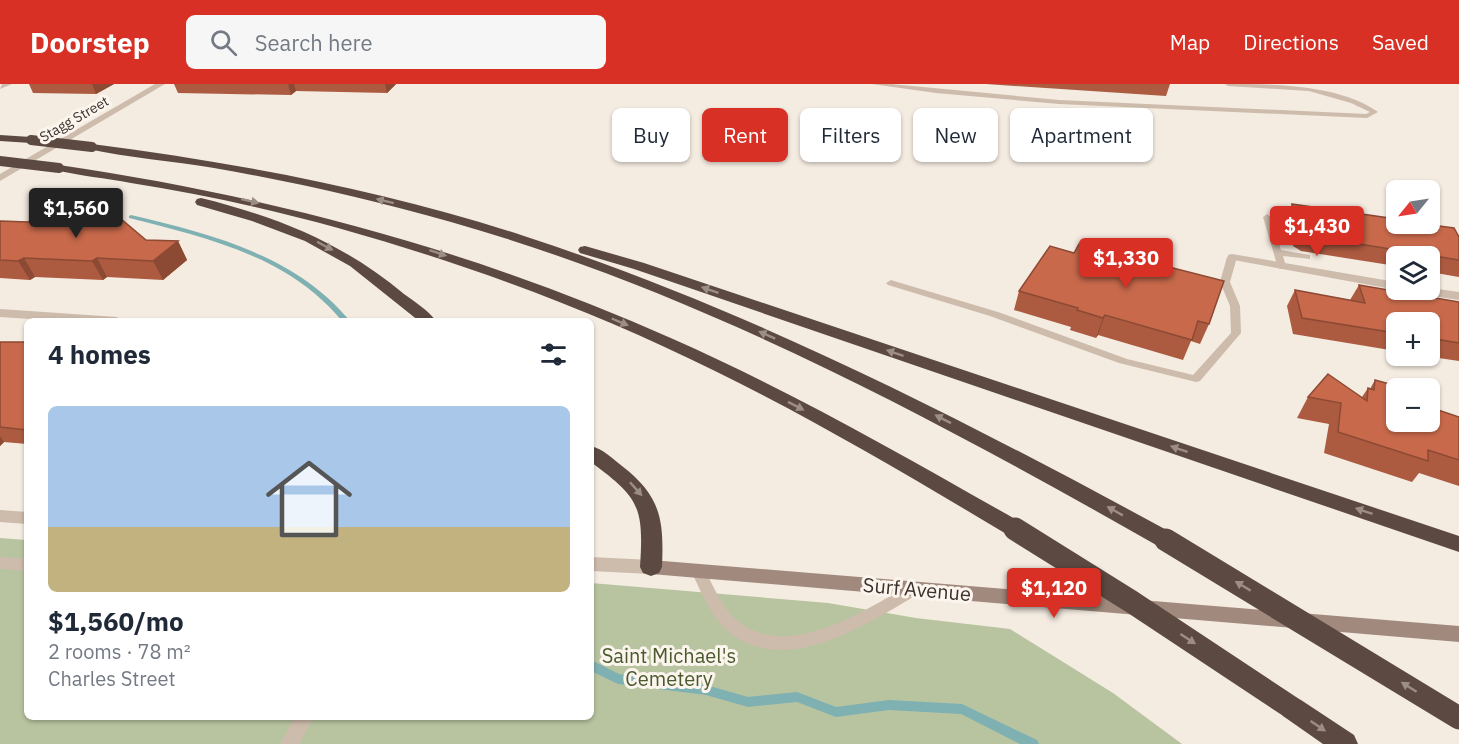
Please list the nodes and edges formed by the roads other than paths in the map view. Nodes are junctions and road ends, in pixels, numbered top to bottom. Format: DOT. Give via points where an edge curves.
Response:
graph roads {
  1 [pos="162,84"];
  2 [pos="875,84"];
  3 [pos="1228,84"];
  4 [pos="0,138"];
  5 [pos="0,161"];
  6 [pos="64,169"];
  7 [pos="0,178"];
  8 [pos="415,208"];
  9 [pos="1268,217"];
  10 [pos="1277,252"];
  11 [pos="1232,257"];
  12 [pos="1307,257"];
  13 [pos="1281,266"];
  14 [pos="891,283"];
  15 [pos="1386,284"];
  16 [pos="1440,293"];
  17 [pos="1459,296"];
  18 [pos="0,313"];
  19 [pos="73,318"];
  20 [pos="424,318"];
  21 [pos="594,454"];
  22 [pos="0,516"];
  23 [pos="24,518"];
  24 [pos="1392,521"];
  25 [pos="1459,544"];
  26 [pos="1459,557"];
  27 [pos="0,563"];
  28 [pos="594,564"];
  29 [pos="24,565"];
  30 [pos="651,567"];
  31 [pos="698,571"];
  32 [pos="915,589"];
  33 [pos="1459,634"];
  34 [pos="1459,718"];
  35 [pos="303,720"];
  36 [pos="289,744"];
  37 [pos="1345,744"];
  1 -- 7 [label="street, Stagg Street"];
  2 -- 3 [label="lane" via="933,92 1146,107 1367,116 1375,112 1310,89"];
  8 -- 4 [label="highway, one-way, bridge" via="258,172 92,147"];
  5 -- 6 [label="highway, bridge"];
  6 -- 20 [label="highway, one-way" via="258,217 301,234 346,257"];
  6 -- 37 [label="highway, one-way, bridge" via="223,195 327,220 437,252 553,294 676,346 923,475 1015,529"];
  24 -- 8 [label="highway, one-way" via="639,266"];
  34 -- 8 [label="highway, one-way, bridge" via="1166,540 894,394 761,332 574,257"];
  9 -- 10 [label="lane"];
  10 -- 12 [label="lane"];
  10 -- 13 [label="lane"];
  11 -- 13 [label="street"];
  11 -- 14 [label="lane" via="1225,282 1235,306 1236,333 1196,379 1123,361 994,314"];
  13 -- 15 [label="street"];
  16 -- 17 [label="street"];
  18 -- 19 [label="street"];
  21 -- 30 [label="highway, one-way" via="642,496 654,532"];
  22 -- 23 [label="street"];
  24 -- 25 [label="highway"];
  24 -- 26 [label="highway"];
  27 -- 29 [label="lane"];
  28 -- 30 [label="street, Surf Avenue"];
  30 -- 31 [label="main road, Surf Avenue"];
  31 -- 32 [label="main road, Surf Avenue"];
  31 -- 32 [label="lane" via="717,606 737,629 766,642 782,644 821,637"];
  32 -- 33 [label="main road, Surf Avenue"];
  35 -- 36 [label="lane"];
}
